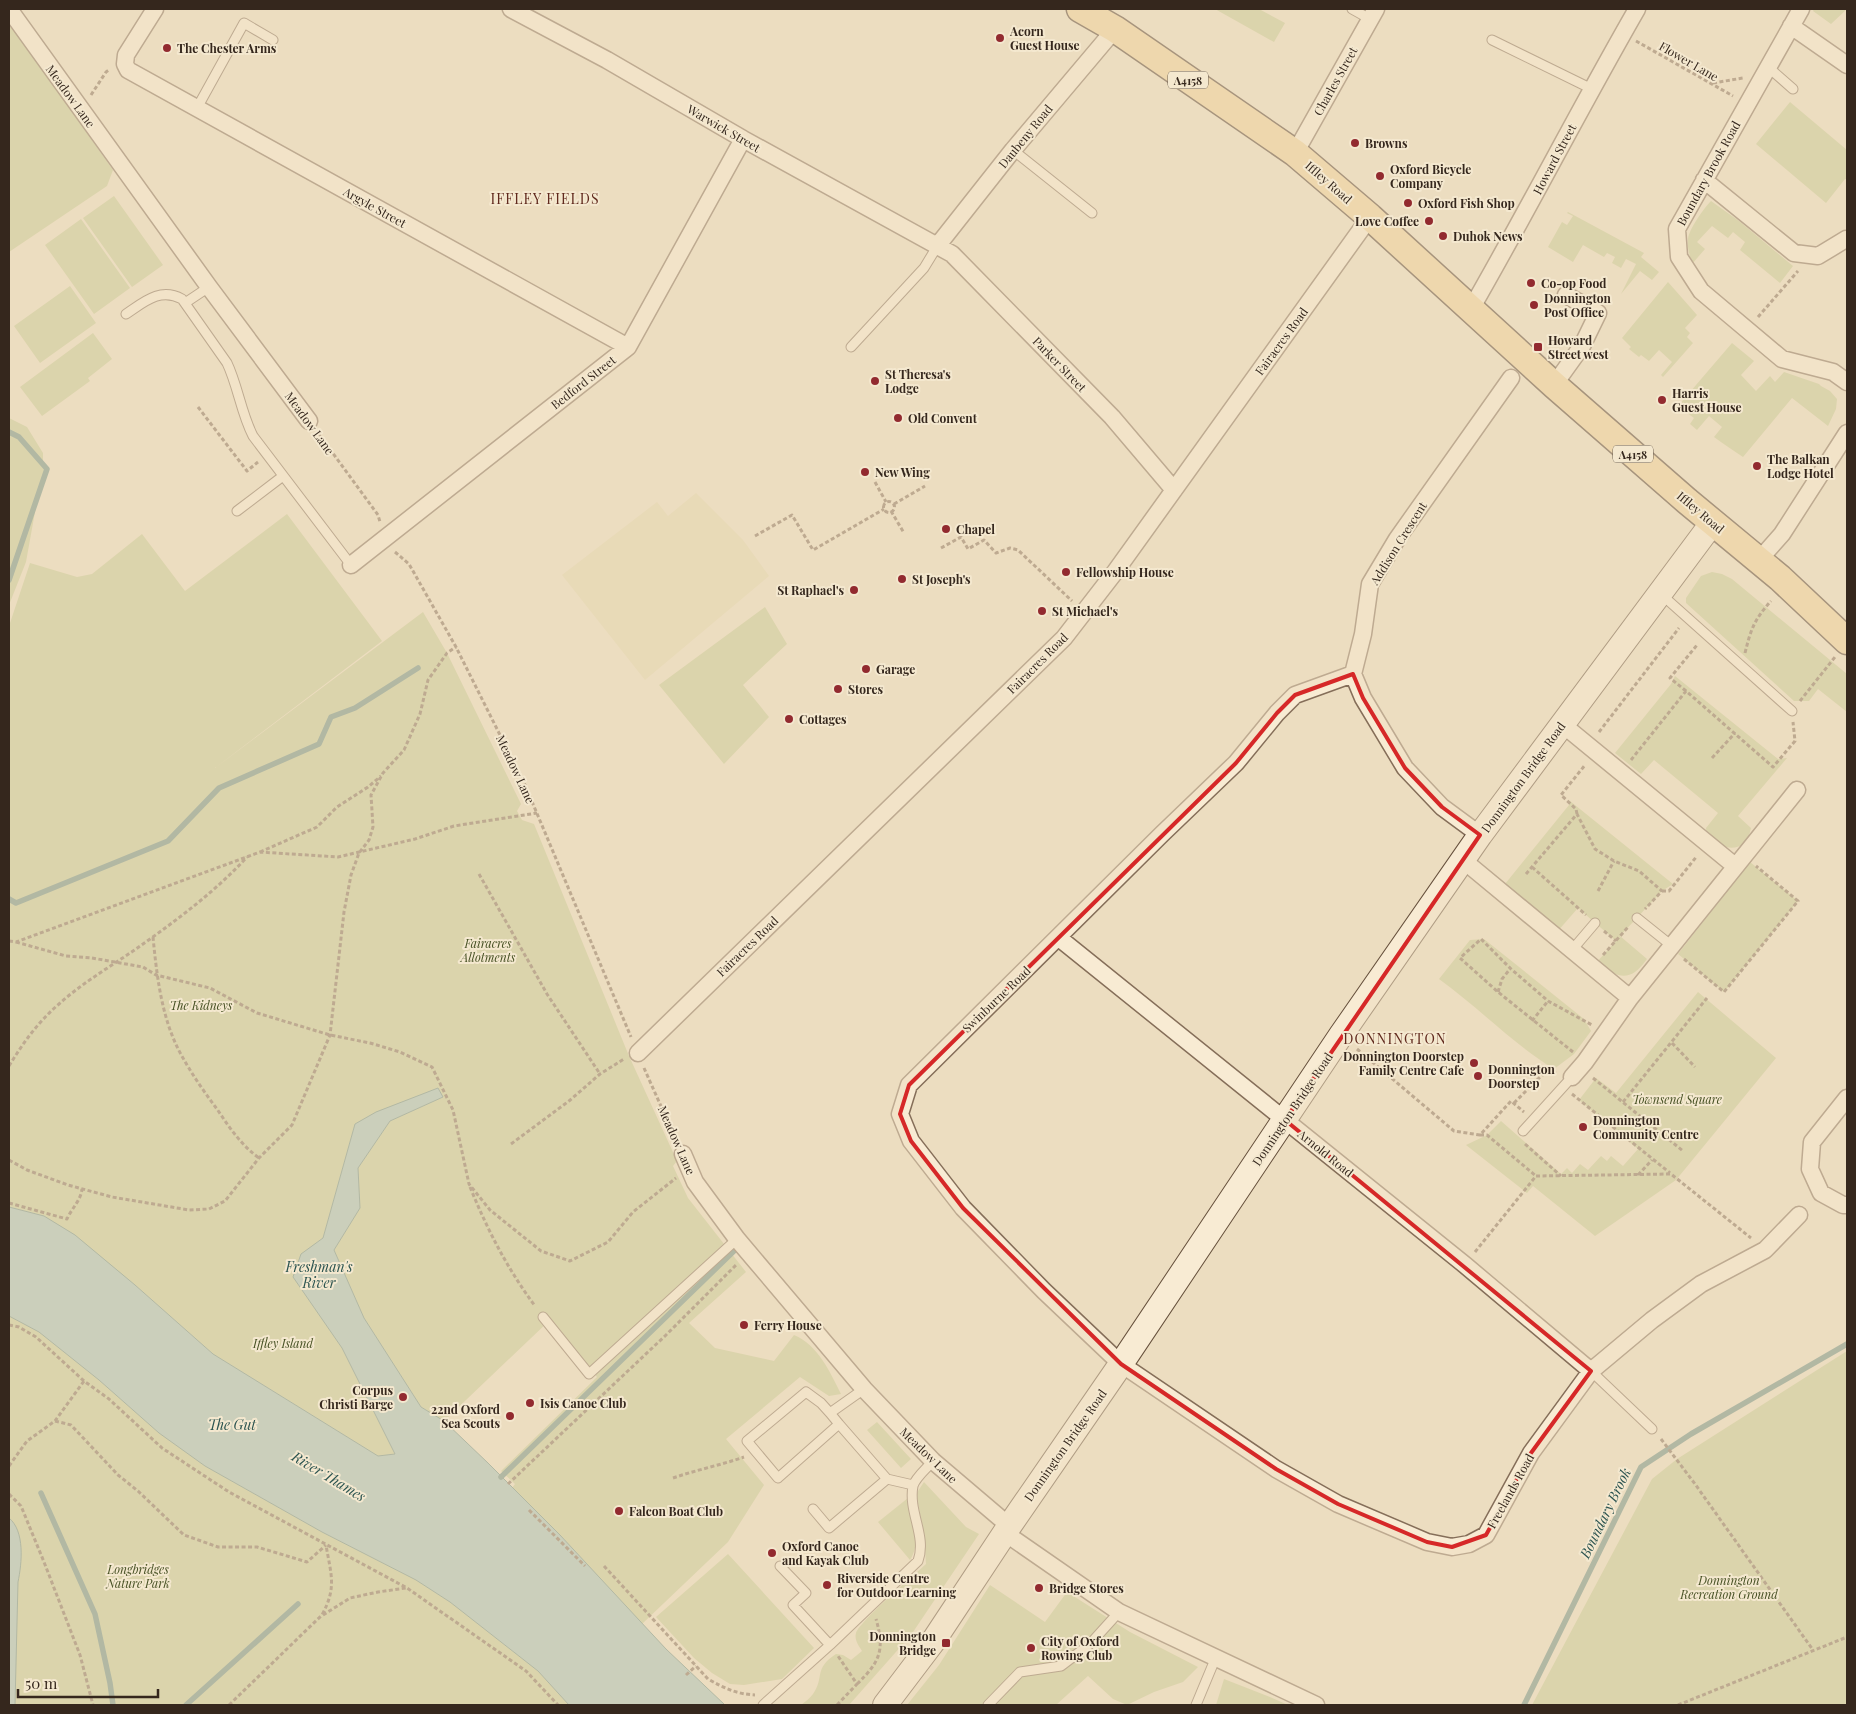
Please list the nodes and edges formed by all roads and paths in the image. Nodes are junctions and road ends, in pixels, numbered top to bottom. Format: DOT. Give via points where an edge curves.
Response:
graph roads {
  1 [pos="9,9"];
  2 [pos="155,9"];
  3 [pos="511,9"];
  4 [pos="1080,9"];
  5 [pos="1352,9"];
  6 [pos="1637,9"];
  7 [pos="1801,9"];
  8 [pos="1373,14"];
  9 [pos="1110,20"];
  10 [pos="1791,26"];
  11 [pos="1622,34"];
  12 [pos="273,40"];
  13 [pos="1492,40"];
  14 [pos="125,64"];
  15 [pos="1847,65"];
  16 [pos="1766,71"];
  17 [pos="1712,84"];
  18 [pos="1592,89"];
  19 [pos="1793,89"];
  20 [pos="1747,104"];
  21 [pos="197,108"];
  22 [pos="82,110"];
  23 [pos="743,139"];
  24 [pos="1013,150"];
  25 [pos="1295,153"];
  26 [pos="1704,180"];
  27 [pos="1092,213"];
  28 [pos="1370,217"];
  29 [pos="1846,239"];
  30 [pos="938,245"];
  31 [pos="1811,255"];
  32 [pos="210,287"];
  33 [pos="1566,295"];
  34 [pos="186,303"];
  35 [pos="1471,309"];
  36 [pos="126,314"];
  37 [pos="1747,330"];
  38 [pos="628,346"];
  39 [pos="851,347"];
  40 [pos="1511,378"];
  41 [pos="1847,382"];
  42 [pos="1554,385"];
  43 [pos="198,406"];
  44 [pos="309,421"];
  45 [pos="1847,433"];
  46 [pos="267,455"];
  47 [pos="283,476"];
  48 [pos="875,482"];
  49 [pos="925,486"];
  50 [pos="1174,490"];
  51 [pos="886,502"];
  52 [pos="894,504"];
  53 [pos="884,510"];
  54 [pos="237,511"];
  55 [pos="892,512"];
  56 [pos="1713,522"];
  57 [pos="904,533"];
  58 [pos="755,536"];
  59 [pos="386,539"];
  60 [pos="941,548"];
  61 [pos="1759,560"];
  62 [pos="351,565"];
  63 [pos="1660,593"];
  64 [pos="1770,601"];
  65 [pos="1083,613"];
  66 [pos="1678,630"];
  67 [pos="1702,638"];
  68 [pos="456,647"];
  69 [pos="1842,648"];
  70 [pos="1739,662"];
  71 [pos="1353,674"];
  72 [pos="1686,691"];
  73 [pos="1792,711"];
  74 [pos="1562,724"];
  75 [pos="1735,733"];
  76 [pos="1594,739"];
  77 [pos="1712,758"];
  78 [pos="1588,760"];
  79 [pos="1622,772"];
  80 [pos="384,774"];
  81 [pos="1796,790"];
  82 [pos="537,813"];
  83 [pos="1577,814"];
  84 [pos="1480,835"];
  85 [pos="1707,843"];
  86 [pos="260,852"];
  87 [pos="359,853"];
  88 [pos="248,856"];
  89 [pos="1463,860"];
  90 [pos="1614,861"];
  91 [pos="1739,862"];
  92 [pos="1532,867"];
  93 [pos="479,874"];
  94 [pos="1526,874"];
  95 [pos="1598,891"];
  96 [pos="1662,891"];
  97 [pos="1637,918"];
  98 [pos="1595,923"];
  99 [pos="153,937"];
  100 [pos="1059,938"];
  101 [pos="9,941"];
  102 [pos="1616,941"];
  103 [pos="16,942"];
  104 [pos="1671,947"];
  105 [pos="1572,950"];
  106 [pos="117,961"];
  107 [pos="1593,968"];
  108 [pos="1511,969"];
  109 [pos="156,975"];
  110 [pos="1498,992"];
  111 [pos="1630,998"];
  112 [pos="1707,998"];
  113 [pos="1548,1001"];
  114 [pos="1598,1018"];
  115 [pos="1532,1021"];
  116 [pos="330,1035"];
  117 [pos="1672,1042"];
  118 [pos="1353,1045"];
  119 [pos="638,1053"];
  120 [pos="1586,1062"];
  121 [pos="9,1066"];
  122 [pos="1695,1067"];
  123 [pos="600,1074"];
  124 [pos="1568,1082"];
  125 [pos="1847,1098"];
  126 [pos="1623,1102"];
  127 [pos="1285,1120"];
  128 [pos="1523,1132"];
  129 [pos="1480,1135"];
  130 [pos="511,1144"];
  131 [pos="1683,1151"];
  132 [pos="259,1158"];
  133 [pos="9,1160"];
  134 [pos="1652,1160"];
  135 [pos="686,1162"];
  136 [pos="1671,1174"];
  137 [pos="1536,1176"];
  138 [pos="1562,1176"];
  139 [pos="1638,1176"];
  140 [pos="469,1184"];
  141 [pos="82,1189"];
  142 [pos="9,1203"];
  143 [pos="1847,1205"];
  144 [pos="1799,1215"];
  145 [pos="737,1239"];
  146 [pos="1765,1250"];
  147 [pos="748,1253"];
  148 [pos="1464,1266"];
  149 [pos="543,1317"];
  150 [pos="9,1325"];
  151 [pos="1121,1364"];
  152 [pos="1591,1371"];
  153 [pos="84,1381"];
  154 [pos="864,1389"];
  155 [pos="830,1413"];
  156 [pos="55,1421"];
  157 [pos="839,1424"];
  158 [pos="1652,1429"];
  159 [pos="756,1452"];
  160 [pos="933,1461"];
  161 [pos="9,1466"];
  162 [pos="673,1478"];
  163 [pos="887,1479"];
  164 [pos="508,1484"];
  165 [pos="913,1484"];
  166 [pos="9,1494"];
  167 [pos="813,1509"];
  168 [pos="529,1510"];
  169 [pos="1007,1529"];
  170 [pos="326,1545"];
  171 [pos="585,1566"];
  172 [pos="604,1566"];
  173 [pos="780,1566"];
  174 [pos="407,1588"];
  175 [pos="872,1605"];
  176 [pos="1119,1612"];
  177 [pos="322,1615"];
  178 [pos="1847,1637"];
  179 [pos="830,1645"];
  180 [pos="1814,1650"];
  181 [pos="1216,1657"];
  182 [pos="696,1666"];
  183 [pos="686,1675"];
  184 [pos="857,1684"];
  185 [pos="774,1696"];
  186 [pos="94,1705"];
  187 [pos="229,1705"];
  188 [pos="558,1705"];
  189 [pos="763,1705"];
  190 [pos="837,1705"];
  191 [pos="885,1705"];
  192 [pos="988,1705"];
  193 [pos="1196,1705"];
  194 [pos="1316,1705"];
  195 [pos="1678,1705"];
  1 -- 22 [label="street, Meadow Lane"];
  2 -- 14 [label="street" via="126,56"];
  3 -- 23 [label="street, Warwick Street"];
  4 -- 9 [label="main road, Iffley Road / A4158"];
  5 -- 8 [label="lane"];
  6 -- 11 [label="street, Howard Street"];
  7 -- 10 [label="street, Boundary Brook Road"];
  8 -- 25 [label="street, Charles Street"];
  9 -- 24 [label="street, Daubeny Road"];
  9 -- 25 [label="main road, Iffley Road / A4158"];
  10 -- 15 [label="street"];
  10 -- 16 [label="street, Boundary Brook Road"];
  11 -- 17 [label="path, Flower Lane"];
  11 -- 18 [label="street, Howard Street"];
  12 -- 21 [label="lane" via="244,23"];
  13 -- 18 [label="lane"];
  14 -- 21 [label="street, Argyle Street" via="128,70"];
  14 -- 22 [label="path" via="106,72"];
  16 -- 17 [label="path"];
  16 -- 19 [label="lane"];
  16 -- 20 [label="street, Boundary Brook Road"];
  17 -- 20 [label="path, Flower Lane"];
  18 -- 35 [label="street, Howard Street"];
  20 -- 26 [label="street, Boundary Brook Road"];
  21 -- 38 [label="street, Argyle Street"];
  22 -- 32 [label="street, Meadow Lane"];
  23 -- 30 [label="street, Warwick Street"];
  23 -- 38 [label="street, Bedford Street"];
  24 -- 27 [label="lane"];
  24 -- 30 [label="street, Daubeny Road"];
  25 -- 28 [label="main road, Iffley Road / A4158"];
  26 -- 31 [label="street" via="1794,253"];
  26 -- 37 [label="street, Boundary Brook Road" via="1676,229 1679,257 1700,291"];
  28 -- 35 [label="main road, Iffley Road / A4158"];
  28 -- 50 [label="street, Fairacres Road"];
  29 -- 31 [label="street" via="1818,256"];
  30 -- 39 [label="lane" via="924,268"];
  30 -- 50 [label="street, Parker Street" via="952,254 1112,417"];
  31 -- 37 [label="path"];
  32 -- 34 [label="lane"];
  32 -- 44 [label="street, Meadow Lane"];
  33 -- 42 [label="street" via="1598,313 1582,346"];
  34 -- 36 [label="lane" via="174,294 162,294"];
  34 -- 46 [label="lane" via="227,363 245,422"];
  35 -- 42 [label="main road, Iffley Road / A4158"];
  37 -- 41 [label="street, Boundary Brook Road" via="1782,359 1834,372"];
  38 -- 59 [label="street, Bedford Street"];
  40 -- 71 [label="street, Addison Crescent" via="1397,539 1370,584"];
  42 -- 56 [label="main road, Iffley Road / A4158"];
  43 -- 46 [label="path" via="247,471"];
  44 -- 59 [label="path, Meadow Lane" via="378,515"];
  45 -- 61 [label="street" via="1782,534"];
  46 -- 47 [label="lane"];
  47 -- 54 [label="lane"];
  47 -- 62 [label="lane"];
  48 -- 51 [label="path"];
  49 -- 52 [label="path"];
  50 -- 65 [label="street, Fairacres Road"];
  51 -- 52 [label="path"];
  51 -- 53 [label="path"];
  52 -- 55 [label="path"];
  53 -- 55 [label="path"];
  53 -- 58 [label="path" via="813,550 792,515"];
  55 -- 57 [label="path"];
  56 -- 61 [label="main road, Iffley Road / A4158"];
  56 -- 63 [label="main road, Donnington Bridge Road"];
  59 -- 62 [label="street, Bedford Street"];
  59 -- 68 [label="path, Meadow Lane" via="409,564"];
  60 -- 65 [label="path" via="961,537 968,549 984,540 996,553 1010,548 1018,550"];
  61 -- 69 [label="main road, Iffley Road / A4158"];
  63 -- 70 [label="lane"];
  63 -- 74 [label="main road, Donnington Bridge Road"];
  64 -- 70 [label="path" via="1754,623 1745,654"];
  65 -- 119 [label="street, Fairacres Road" via="1064,638"];
  66 -- 76 [label="path"];
  67 -- 72 [label="path" via="1670,678"];
  68 -- 80 [label="path" via="447,653 428,680 420,714 404,750"];
  68 -- 82 [label="path, Meadow Lane"];
  69 -- 73 [label="path"];
  70 -- 73 [label="lane"];
  71 -- 84 [label="street" via="1363,698 1405,768 1442,807"];
  71 -- 100 [label="street, Swinburne Road" via="1295,696 1236,763"];
  72 -- 75 [label="path"];
  72 -- 79 [label="path"];
  73 -- 75 [label="path" via="1795,741 1773,767"];
  74 -- 79 [label="street"];
  74 -- 84 [label="main road, Donnington Bridge Road"];
  75 -- 77 [label="path"];
  78 -- 83 [label="path" via="1561,795"];
  79 -- 85 [label="street"];
  80 -- 86 [label="path" via="337,807 317,827"];
  80 -- 87 [label="path" via="372,795 373,827 369,840"];
  81 -- 91 [label="street"];
  82 -- 87 [label="path" via="454,826"];
  82 -- 119 [label="path, Meadow Lane"];
  83 -- 90 [label="path" via="1595,849"];
  83 -- 92 [label="path"];
  84 -- 89 [label="main road, Donnington Bridge Road"];
  85 -- 91 [label="street"];
  85 -- 96 [label="path" via="1669,891"];
  86 -- 87 [label="path" via="338,857"];
  86 -- 88 [label="path"];
  87 -- 116 [label="path" via="344,912"];
  88 -- 99 [label="path" via="229,877"];
  88 -- 103 [label="path"];
  89 -- 105 [label="street"];
  89 -- 127 [label="main road, Donnington Bridge Road"];
  90 -- 95 [label="path"];
  90 -- 96 [label="path" via="1639,871"];
  91 -- 104 [label="street"];
  91 -- 104 [label="path" via="1798,901 1724,992"];
  92 -- 94 [label="path"];
  92 -- 98 [label="path"];
  93 -- 123 [label="path" via="547,994"];
  96 -- 97 [label="path"];
  97 -- 102 [label="path"];
  97 -- 104 [label="lane"];
  98 -- 102 [label="path"];
  98 -- 105 [label="lane"];
  99 -- 106 [label="path"];
  99 -- 109 [label="path"];
  100 -- 127 [label="street, Arnold Road"];
  100 -- 151 [label="street, Swinburne Road" via="909,1085 900,1114 910,1141 963,1208"];
  101 -- 103 [label="path"];
  102 -- 107 [label="path"];
  103 -- 106 [label="path" via="66,956"];
  104 -- 111 [label="street"];
  105 -- 107 [label="street"];
  106 -- 109 [label="path" via="143,967"];
  106 -- 121 [label="path" via="58,1004 32,1032"];
  107 -- 111 [label="street"];
  108 -- 110 [label="path" via="1502,979"];
  108 -- 110 [label="path" via="1481,939 1460,958"];
  108 -- 113 [label="path"];
  109 -- 116 [label="path" via="210,988 257,1014"];
  109 -- 132 [label="path" via="170,1031 182,1058 228,1125 246,1148"];
  110 -- 115 [label="path"];
  111 -- 120 [label="street"];
  112 -- 117 [label="path"];
  113 -- 114 [label="path" via="1592,1025"];
  113 -- 115 [label="path"];
  115 -- 120 [label="path"];
  116 -- 132 [label="path" via="292,1125"];
  116 -- 140 [label="path" via="400,1052 432,1067 453,1110"];
  117 -- 122 [label="path"];
  117 -- 126 [label="path"];
  118 -- 129 [label="path" via="1454,1131"];
  119 -- 123 [label="path"];
  119 -- 135 [label="path, Meadow Lane"];
  120 -- 124 [label="street"];
  120 -- 126 [label="path" via="1593,1078"];
  120 -- 129 [label="path" via="1542,1075 1515,1104 1511,1101"];
  123 -- 130 [label="path"];
  124 -- 128 [label="lane"];
  124 -- 134 [label="path"];
  125 -- 143 [label="street" via="1812,1142 1810,1169 1821,1193"];
  126 -- 131 [label="path"];
  127 -- 148 [label="street, Arnold Road"];
  127 -- 151 [label="main road, Donnington Bridge Road"];
  128 -- 138 [label="path" via="1517,1138"];
  129 -- 137 [label="path" via="1487,1135"];
  132 -- 141 [label="path" via="225,1201 209,1209 189,1210 144,1203"];
  133 -- 141 [label="path" via="27,1170"];
  134 -- 136 [label="path"];
  134 -- 139 [label="path"];
  135 -- 140 [label="path" via="633,1212 608,1242 570,1261 541,1252 490,1210"];
  135 -- 145 [label="street, Meadow Lane" via="695,1182"];
  136 -- 139 [label="path"];
  136 -- 146 [label="path"];
  137 -- 138 [label="path"];
  137 -- 148 [label="path"];
  138 -- 139 [label="path"];
  140 -- 149 [label="path" via="491,1235"];
  141 -- 142 [label="path" via="67,1219"];
  144 -- 146 [label="street, Freelands Road"];
  145 -- 147 [label="street, Meadow Lane"];
  145 -- 149 [label="lane" via="589,1374"];
  146 -- 152 [label="street, Freelands Road" via="1701,1284"];
  147 -- 154 [label="street, Meadow Lane"];
  147 -- 164 [label="path" via="666,1336"];
  148 -- 152 [label="street, Arnold Road"];
  150 -- 153 [label="path" via="36,1337"];
  151 -- 152 [label="street, Freelands Road" via="1276,1469 1338,1504 1427,1542 1452,1547 1469,1544 1486,1535 1531,1453"];
  151 -- 169 [label="main road, Donnington Bridge Road"];
  152 -- 158 [label="lane"];
  153 -- 156 [label="path"];
  153 -- 170 [label="path" via="162,1448 229,1492"];
  154 -- 155 [label="lane"];
  154 -- 160 [label="street, Meadow Lane"];
  155 -- 157 [label="lane"];
  155 -- 159 [label="lane" via="806,1392 747,1441"];
  156 -- 161 [label="path" via="27,1441"];
  156 -- 170 [label="path" via="71,1425 118,1475 184,1535 218,1547 257,1547 307,1562"];
  157 -- 159 [label="lane" via="778,1478"];
  157 -- 163 [label="lane"];
  158 -- 180 [label="path"];
  159 -- 162 [label="path"];
  160 -- 165 [label="lane"];
  160 -- 169 [label="street, Meadow Lane" via="1000,1518"];
  163 -- 165 [label="lane"];
  163 -- 167 [label="lane" via="829,1528"];
  165 -- 175 [label="lane" via="922,1551 918,1561"];
  166 -- 186 [label="path" via="20,1506 44,1562 80,1655"];
  168 -- 171 [label="path"];
  169 -- 176 [label="street, Meadow Lane"];
  169 -- 191 [label="main road, Donnington Bridge Road" via="932,1643"];
  170 -- 174 [label="path"];
  170 -- 177 [label="path" via="332,1586 330,1600"];
  172 -- 182 [label="path"];
  173 -- 179 [label="lane" via="806,1594 794,1605"];
  174 -- 177 [label="path" via="350,1598"];
  174 -- 188 [label="path" via="526,1671"];
  175 -- 179 [label="lane"];
  175 -- 184 [label="path" via="881,1648 875,1665"];
  176 -- 181 [label="street, Meadow Lane"];
  176 -- 192 [label="lane" via="1090,1644 1061,1666 1020,1672"];
  177 -- 187 [label="path"];
  178 -- 180 [label="path"];
  179 -- 184 [label="path"];
  179 -- 185 [label="lane"];
  180 -- 195 [label="path"];
  181 -- 193 [label="lane"];
  181 -- 194 [label="street, Meadow Lane"];
  182 -- 183 [label="path"];
  182 -- 185 [label="path" via="708,1679 728,1691"];
  184 -- 190 [label="path"];
  185 -- 189 [label="lane"];
}
